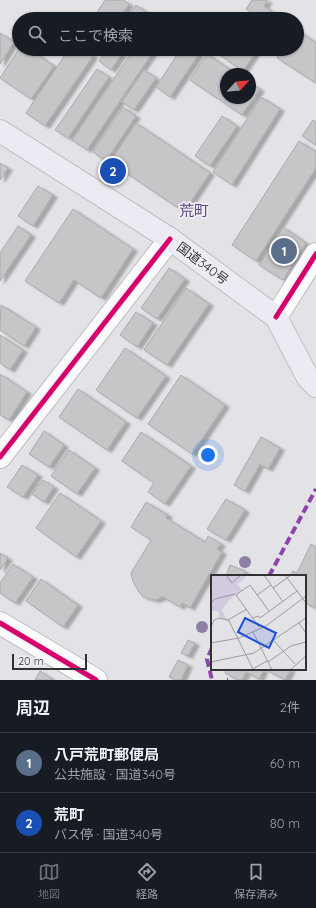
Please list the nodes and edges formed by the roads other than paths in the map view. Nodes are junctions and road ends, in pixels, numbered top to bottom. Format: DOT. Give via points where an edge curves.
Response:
graph roads {
  1 [pos="0,131"];
  2 [pos="170,239"];
  3 [pos="316,254"];
  4 [pos="276,317"];
  5 [pos="316,386"];
  6 [pos="0,456"];
  7 [pos="0,623"];
  8 [pos="96,680"];
  1 -- 2 [label="highway, 国道340号"];
  2 -- 4 [label="highway, 国道340号"];
  2 -- 6 [label="street"];
  3 -- 4 [label="street"];
  4 -- 5 [label="highway, 国道340号" via="308,378"];
  7 -- 8 [label="street"];
}
